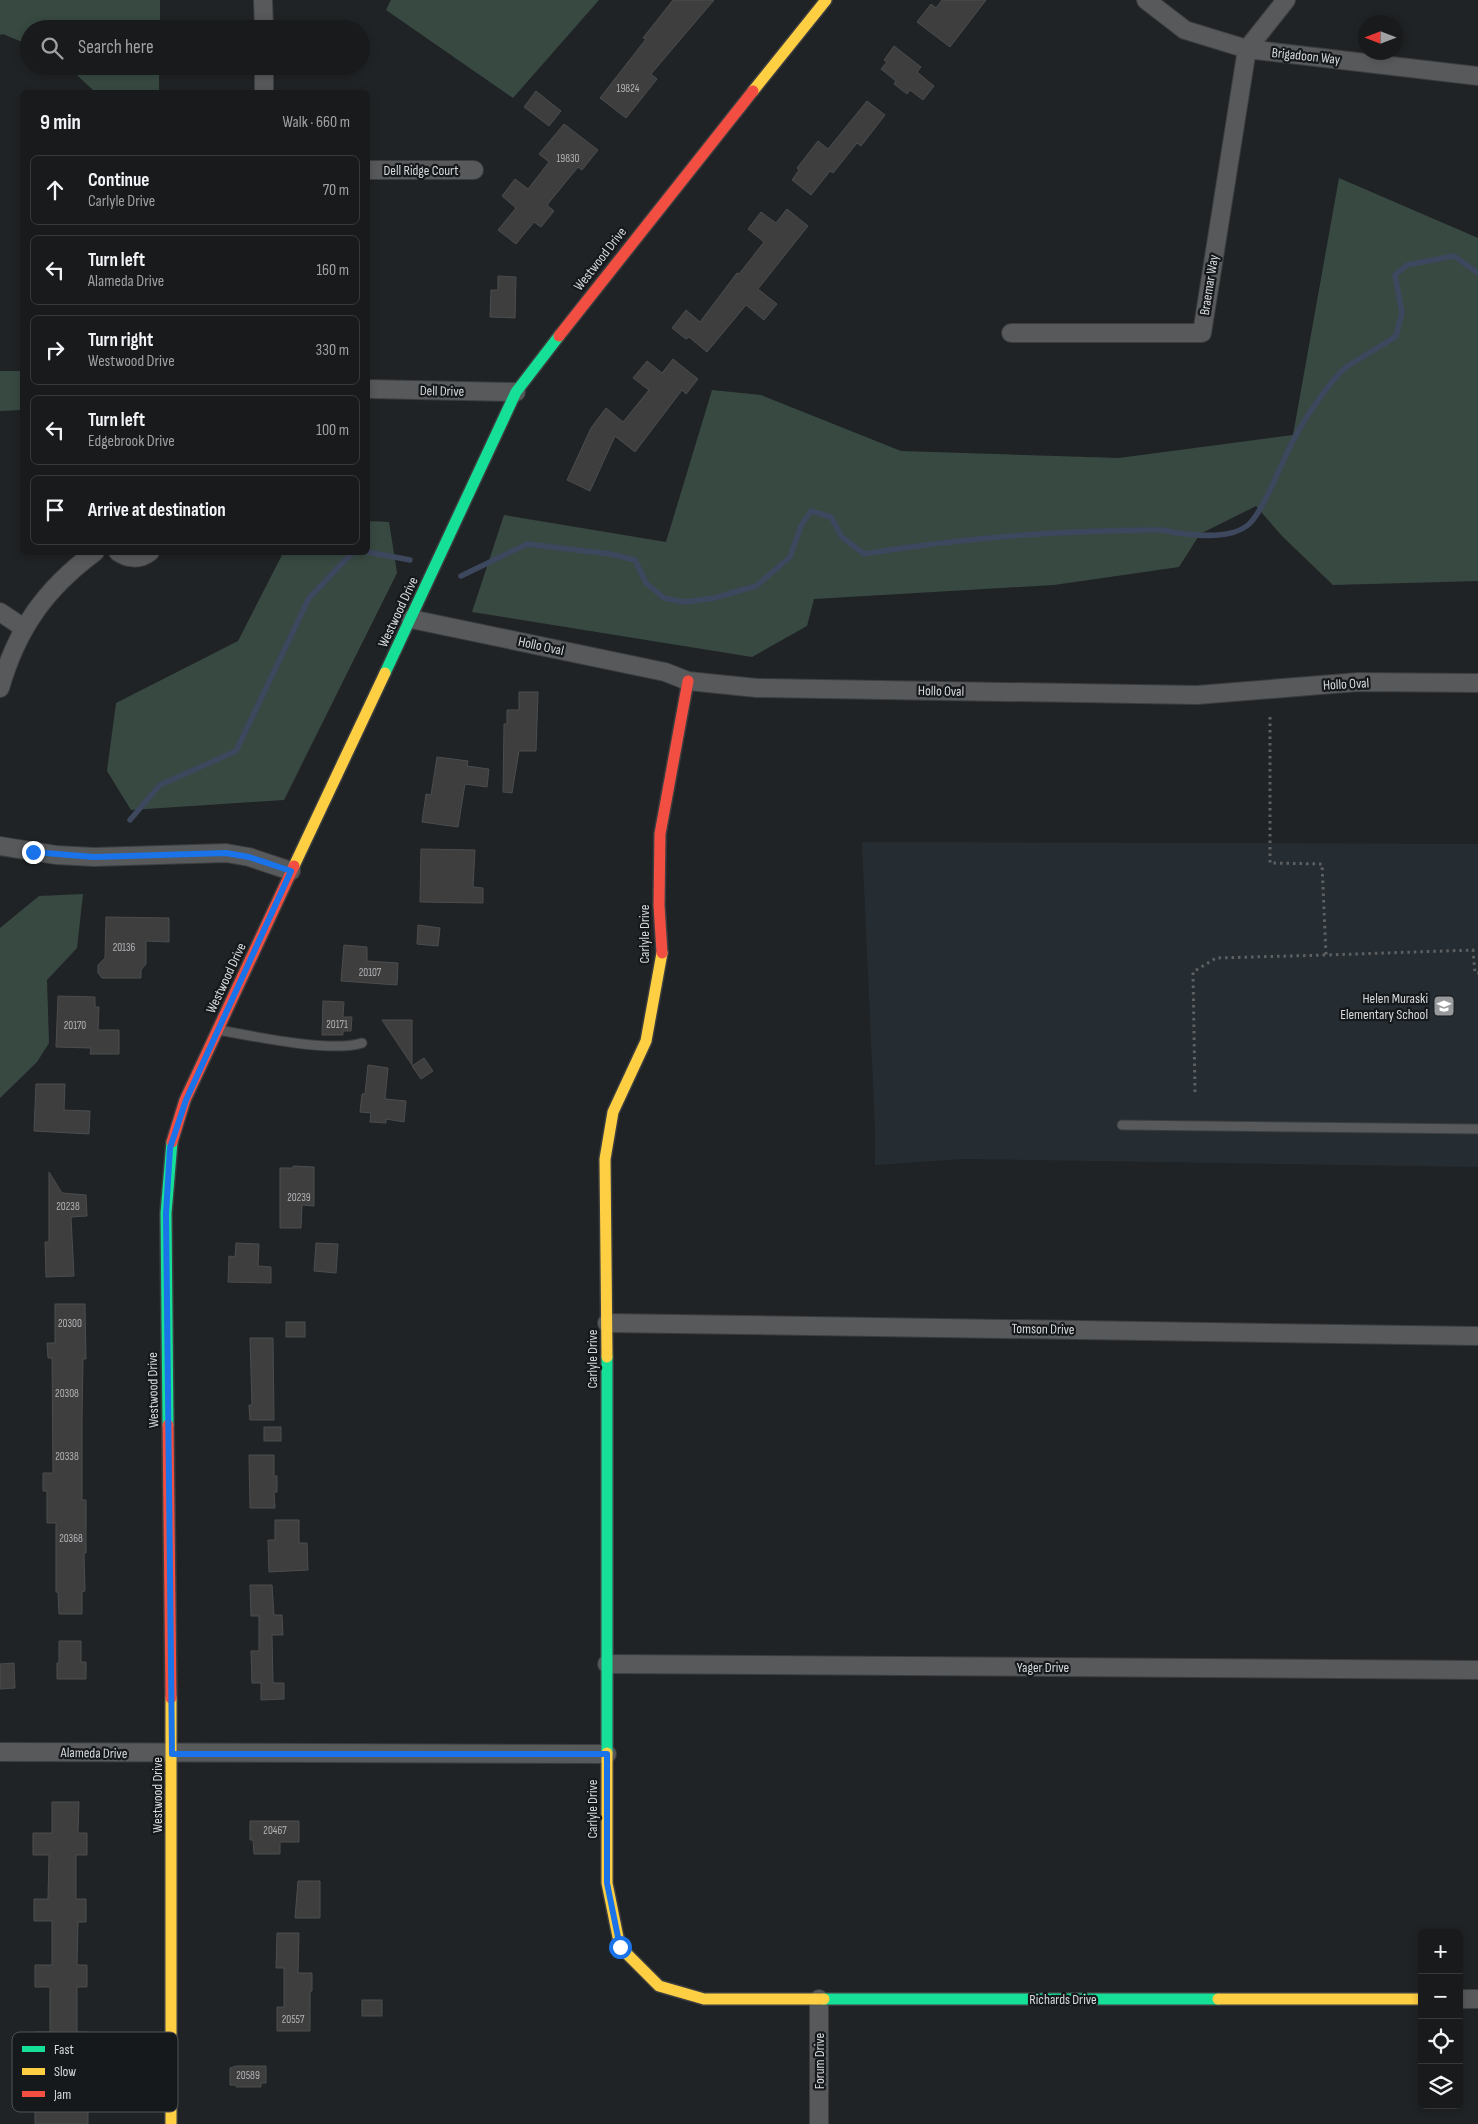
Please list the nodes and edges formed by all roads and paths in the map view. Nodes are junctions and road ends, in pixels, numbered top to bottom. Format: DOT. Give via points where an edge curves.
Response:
graph roads {
  1 [pos="263,0"];
  2 [pos="826,0"];
  3 [pos="1146,0"];
  4 [pos="1286,0"];
  5 [pos="264,20"];
  6 [pos="1247,49"];
  7 [pos="264,75"];
  8 [pos="1478,76"];
  9 [pos="264,90"];
  10 [pos="370,170"];
  11 [pos="474,170"];
  12 [pos="1011,333"];
  13 [pos="370,390"];
  14 [pos="516,392"];
  15 [pos="91,555"];
  16 [pos="124,555"];
  17 [pos="144,555"];
  18 [pos="0,612"];
  19 [pos="411,619"];
  20 [pos="24,628"];
  21 [pos="688,681"];
  22 [pos="1478,683"];
  23 [pos="0,688"];
  24 [pos="1270,717"];
  25 [pos="0,846"];
  26 [pos="291,871"];
  27 [pos="1326,954"];
  28 [pos="1478,973"];
  29 [pos="218,1030"];
  30 [pos="362,1043"];
  31 [pos="1195,1092"];
  32 [pos="1122,1125"];
  33 [pos="1478,1129"];
  34 [pos="607,1323"];
  35 [pos="1478,1336"];
  36 [pos="607,1664"];
  37 [pos="1478,1670"];
  38 [pos="0,1752"];
  39 [pos="172,1754"];
  40 [pos="607,1754"];
  41 [pos="704,1999"];
  42 [pos="819,1999"];
  43 [pos="1418,1999"];
  44 [pos="1463,1999"];
  45 [pos="1478,1999"];
  46 [pos="171,2032"];
  47 [pos="819,2124"];
  1 -- 5 [label="street"];
  2 -- 14 [label="street, Westwood Drive"];
  3 -- 6 [label="street, Brigadoon Way" via="1185,30"];
  4 -- 6 [label="street"];
  6 -- 8 [label="street, Brigadoon Way"];
  6 -- 12 [label="street, Braemar Way" via="1202,333"];
  7 -- 9 [label="street"];
  10 -- 11 [label="street, Dell Ridge Court"];
  13 -- 14 [label="street, Dell Drive"];
  14 -- 19 [label="street, Westwood Drive"];
  15 -- 20 [label="street" via="54,587"];
  16 -- 17 [label="street" via="131,558"];
  18 -- 20 [label="street"];
  19 -- 21 [label="street, Hollo Oval" via="665,672"];
  19 -- 26 [label="street, Westwood Drive"];
  20 -- 23 [label="street" via="10,655"];
  21 -- 22 [label="street, Hollo Oval" via="757,688 1197,695 1358,682"];
  21 -- 34 [label="street, Carlyle Drive" via="660,834 662,952 655,997 646,1041 612,1112 605,1159"];
  24 -- 27 [label="path" via="1270,863 1322,864"];
  25 -- 26 [label="street" via="94,857 226,853"];
  26 -- 29 [label="street, Westwood Drive"];
  27 -- 28 [label="path" via="1473,950 1475,973"];
  27 -- 31 [label="path" via="1216,958 1193,972"];
  29 -- 30 [label="lane" via="321,1045"];
  29 -- 39 [label="street, Westwood Drive" via="186,1100 170,1148 166,1214"];
  32 -- 33 [label="lane"];
  34 -- 35 [label="street, Tomson Drive"];
  34 -- 36 [label="street, Carlyle Drive"];
  36 -- 37 [label="street, Yager Drive"];
  36 -- 40 [label="street, Carlyle Drive"];
  38 -- 39 [label="street, Alameda Drive"];
  39 -- 40 [label="street, Alameda Drive"];
  39 -- 46 [label="street, Westwood Drive"];
  40 -- 41 [label="street, Carlyle Drive" via="607,1883 620,1947 659,1986"];
  41 -- 42 [label="street, Richards Drive"];
  42 -- 43 [label="street, Richards Drive"];
  42 -- 47 [label="street, Forum Drive"];
  44 -- 45 [label="street"];
}
